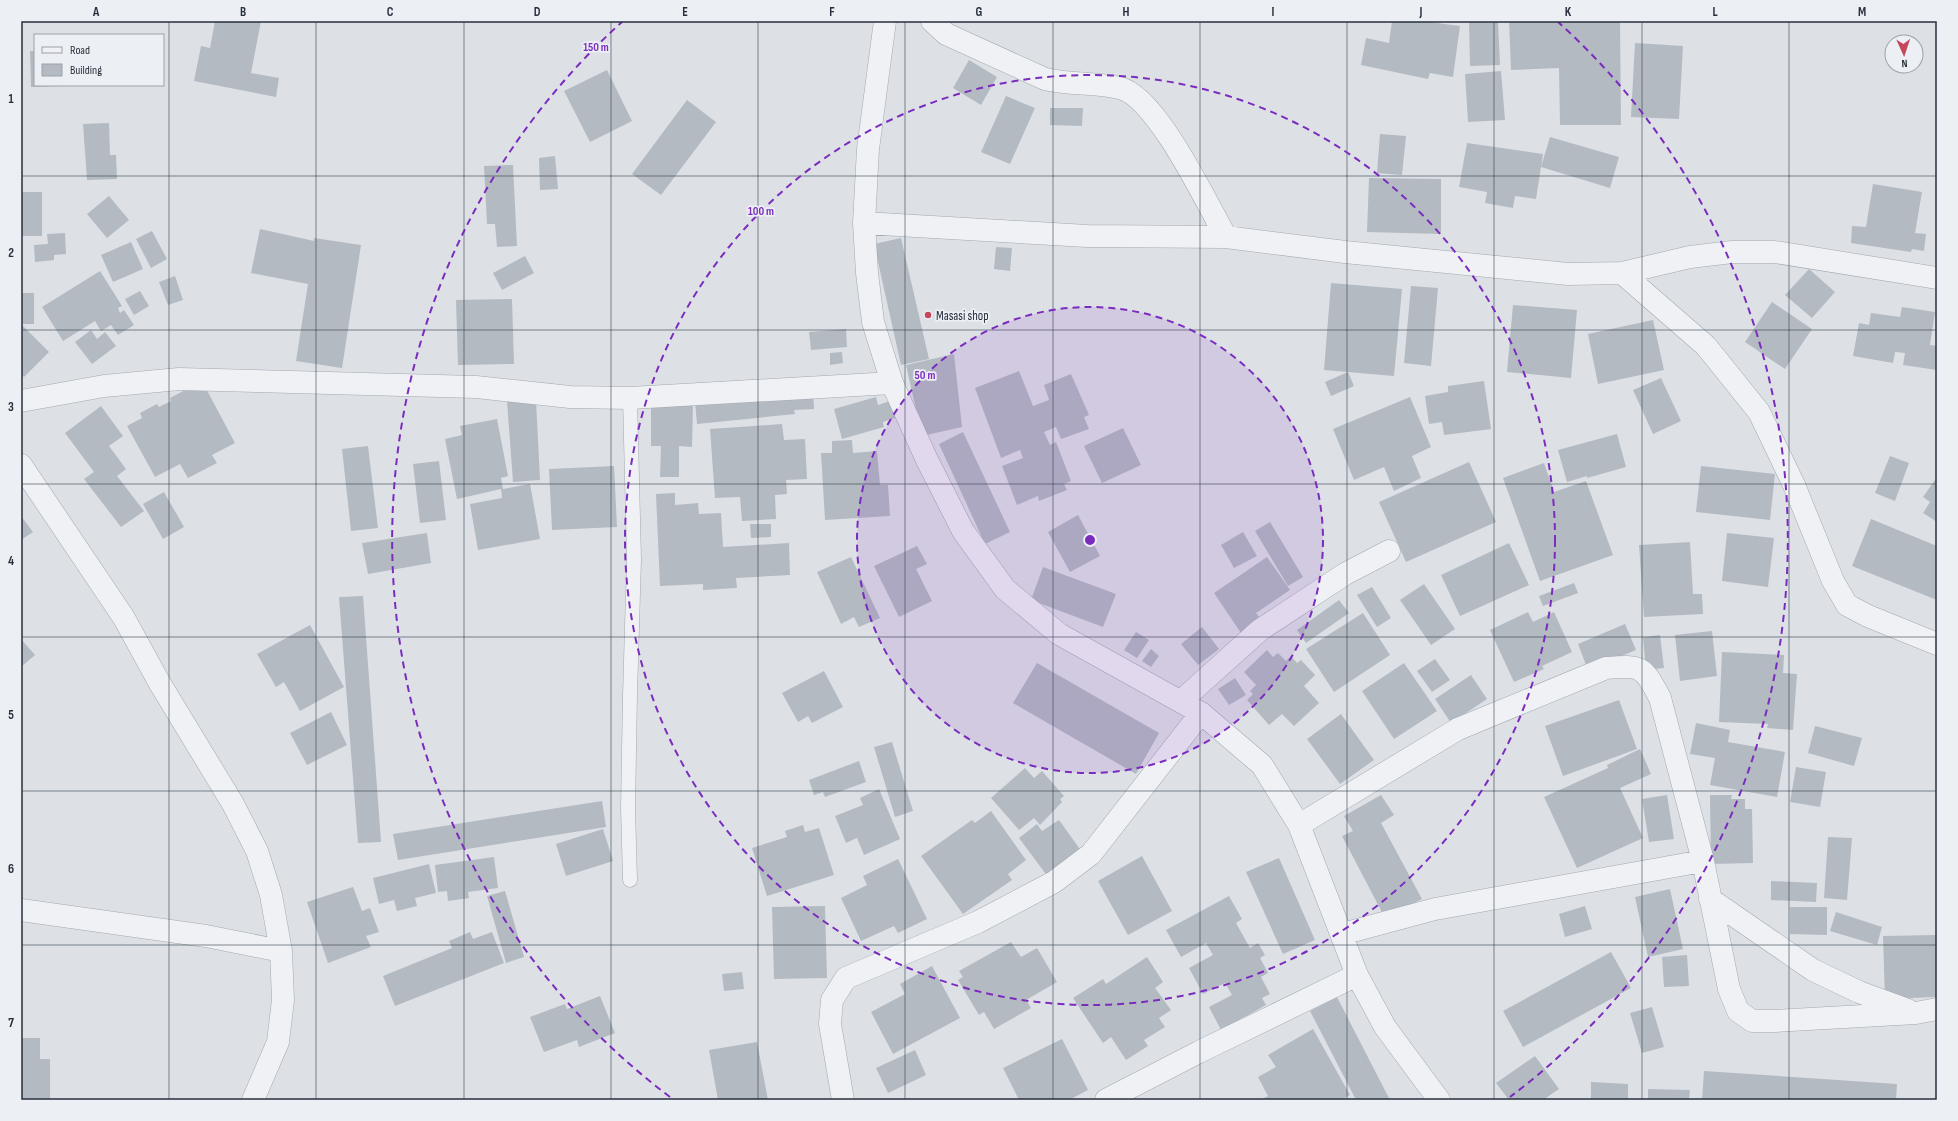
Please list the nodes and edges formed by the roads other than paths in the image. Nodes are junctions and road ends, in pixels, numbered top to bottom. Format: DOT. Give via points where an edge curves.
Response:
graph roads {
  1 [pos="885,21"];
  2 [pos="932,21"];
  3 [pos="864,222"];
  4 [pos="1226,237"];
  5 [pos="1622,272"];
  6 [pos="1937,278"];
  7 [pos="892,383"];
  8 [pos="630,398"];
  9 [pos="21,401"];
  10 [pos="21,465"];
  11 [pos="1389,551"];
  12 [pos="1937,644"];
  13 [pos="1181,701"];
  14 [pos="1201,713"];
  15 [pos="1299,825"];
  16 [pos="1703,861"];
  17 [pos="630,880"];
  18 [pos="1710,899"];
  19 [pos="21,910"];
  20 [pos="1342,934"];
  21 [pos="281,951"];
  22 [pos="1357,975"];
  23 [pos="1927,1011"];
  24 [pos="254,1099"];
  25 [pos="843,1100"];
  26 [pos="1106,1100"];
  27 [pos="1439,1100"];
  1 -- 3 [label="street" via="868,149"];
  2 -- 4 [label="street" via="946,34 1044,79 1121,88 1130,92 1146,107 1175,145"];
  3 -- 4 [label="street" via="1087,236"];
  3 -- 7 [label="street" via="873,322"];
  4 -- 5 [label="street" via="1345,252 1568,274"];
  5 -- 6 [label="street" via="1690,257 1732,252 1775,252"];
  5 -- 12 [label="street" via="1706,346 1759,412 1794,485 1833,580 1847,605"];
  7 -- 8 [label="street"];
  7 -- 13 [label="street" via="963,531 1005,589 1059,634"];
  8 -- 9 [label="street" via="570,397 476,387 179,379 104,386"];
  8 -- 17 [label="lane" via="634,559 628,808"];
  10 -- 21 [label="street" via="124,618 159,682 233,804 262,866 271,895"];
  11 -- 13 [label="street" via="1344,574 1260,630"];
  13 -- 14 [label="street"];
  14 -- 15 [label="street" via="1262,765"];
  14 -- 25 [label="street" via="1091,854 1054,882 978,922 846,978 832,1000 830,1024"];
  15 -- 16 [label="street" via="1458,729 1606,668 1631,666 1647,674 1660,698"];
  15 -- 20 [label="street"];
  16 -- 18 [label="street"];
  16 -- 20 [label="street" via="1435,909"];
  18 -- 23 [label="street" via="1813,970 1858,992"];
  18 -- 23 [label="street" via="1729,989 1738,1011 1752,1021"];
  19 -- 21 [label="street" via="206,936"];
  20 -- 22 [label="street"];
  21 -- 24 [label="street" via="283,1000 278,1042"];
  22 -- 26 [label="street"];
  22 -- 27 [label="street" via="1385,1027"];
}
